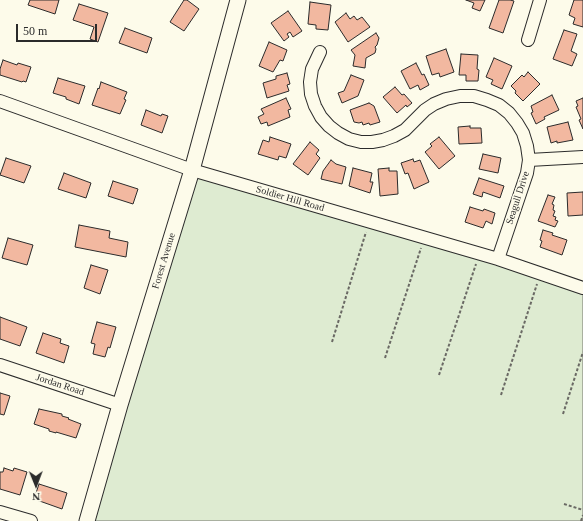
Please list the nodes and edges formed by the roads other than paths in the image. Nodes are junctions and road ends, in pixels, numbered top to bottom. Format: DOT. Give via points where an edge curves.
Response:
graph roads {
  1 [pos="238,0"];
  2 [pos="540,0"];
  3 [pos="528,40"];
  4 [pos="320,52"];
  5 [pos="0,101"];
  6 [pos="583,157"];
  7 [pos="529,160"];
  8 [pos="192,170"];
  9 [pos="498,259"];
  10 [pos="583,288"];
  11 [pos="0,365"];
  12 [pos="120,405"];
  13 [pos="0,512"];
  14 [pos="31,521"];
  15 [pos="86,521"];
  1 -- 8 [label="main road, Forest Avenue"];
  2 -- 3 [label="street"];
  4 -- 7 [label="street, Seagull Drive" via="312,69 310,82 315,106 329,126 349,139 361,142 383,140 405,130 434,104 460,96 474,96 499,105 509,113 523,133"];
  5 -- 8 [label="street, Soldier Hill Road"];
  6 -- 7 [label="street"];
  7 -- 9 [label="street, Seagull Drive"];
  8 -- 9 [label="street, Soldier Hill Road"];
  8 -- 12 [label="main road, Forest Avenue"];
  9 -- 10 [label="street, Soldier Hill Road"];
  11 -- 12 [label="street, Jordan Road"];
  12 -- 15 [label="main road, Forest Avenue"];
  13 -- 14 [label="street"];
}
